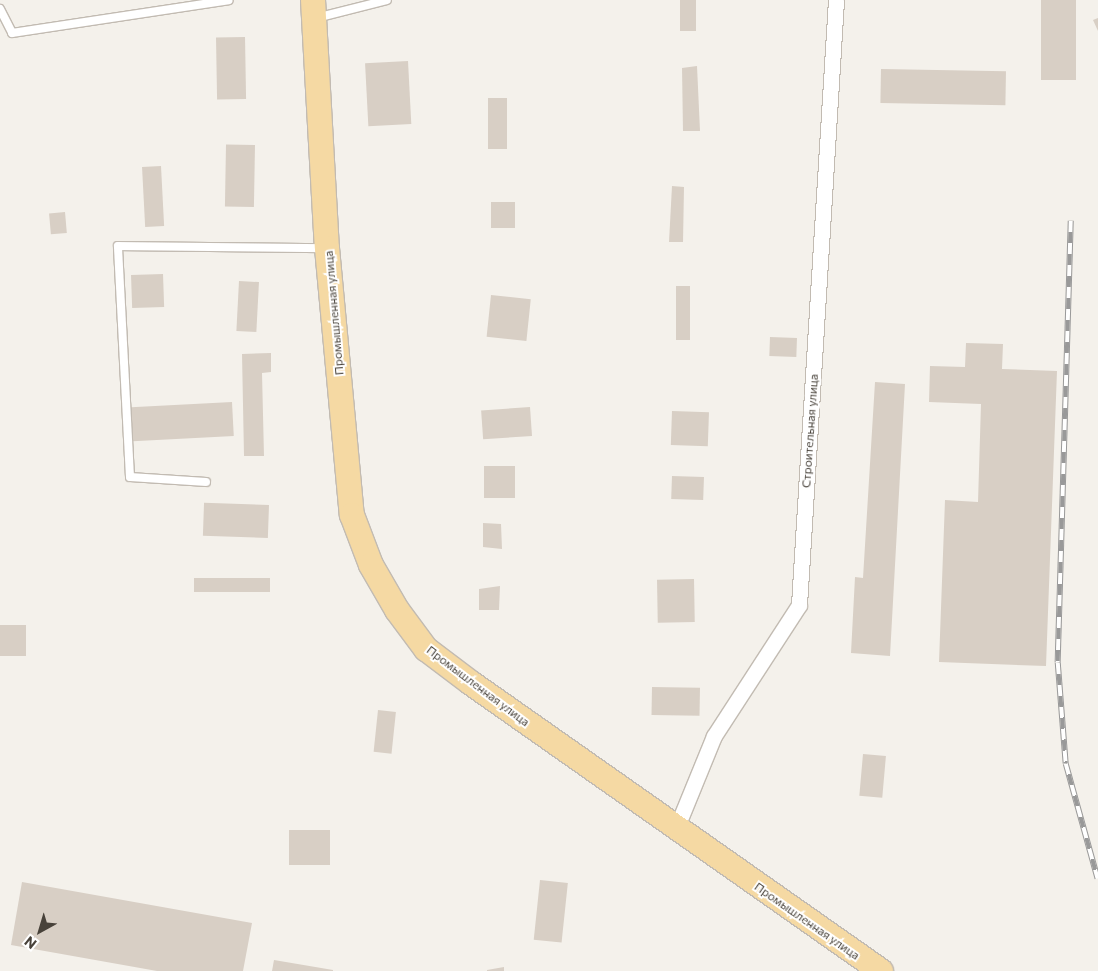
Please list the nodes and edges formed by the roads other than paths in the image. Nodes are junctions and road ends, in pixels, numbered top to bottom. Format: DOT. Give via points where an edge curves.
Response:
graph roads {
  1 [pos="229,0"];
  2 [pos="387,0"];
  3 [pos="836,0"];
  4 [pos="0,8"];
  5 [pos="314,9"];
  6 [pos="327,248"];
  7 [pos="206,482"];
  8 [pos="676,829"];
  9 [pos="881,971"];
  1 -- 4 [label="lane" via="12,34"];
  2 -- 5 [label="lane"];
  3 -- 8 [label="street, Строительная улица" via="799,605 714,736"];
  5 -- 6 [label="main road, Промышленная улица"];
  6 -- 7 [label="lane" via="118,246 130,477"];
  6 -- 8 [label="main road, Промышленная улица" via="352,515 371,565 397,610 426,649"];
  8 -- 9 [label="main road, Промышленная улица"];
}
